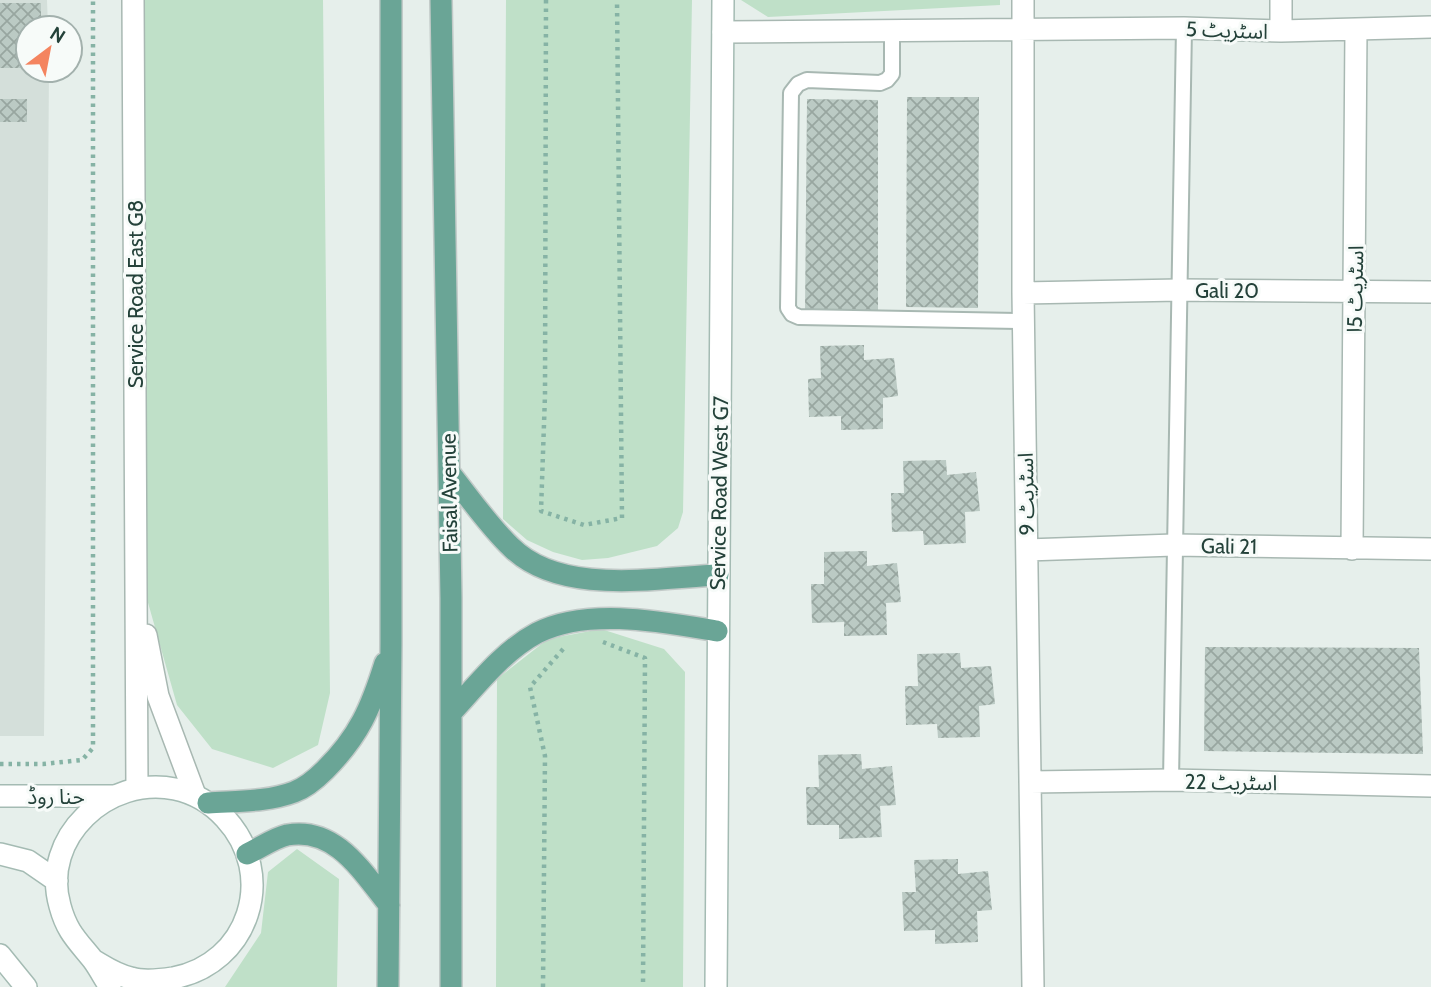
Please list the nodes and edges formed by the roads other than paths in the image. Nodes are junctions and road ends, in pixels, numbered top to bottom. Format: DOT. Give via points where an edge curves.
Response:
graph roads {
  1 [pos="133,0"];
  2 [pos="391,0"];
  3 [pos="441,0"];
  4 [pos="723,0"];
  5 [pos="1023,0"];
  6 [pos="1281,0"];
  7 [pos="1431,27"];
  8 [pos="1184,28"];
  9 [pos="1022,29"];
  10 [pos="1356,29"];
  11 [pos="892,31"];
  12 [pos="1281,31"];
  13 [pos="723,32"];
  14 [pos="1179,290"];
  15 [pos="1355,290"];
  16 [pos="1431,292"];
  17 [pos="1023,293"];
  18 [pos="1024,321"];
  19 [pos="449,472"];
  20 [pos="1174,545"];
  21 [pos="1352,549"];
  22 [pos="1431,549"];
  23 [pos="1027,550"];
  24 [pos="718,575"];
  25 [pos="137,589"];
  26 [pos="717,631"];
  27 [pos="391,644"];
  28 [pos="451,713"];
  29 [pos="1171,780"];
  30 [pos="1030,782"];
  31 [pos="1431,786"];
  32 [pos="137,788"];
  33 [pos="0,796"];
  34 [pos="113,796"];
  35 [pos="201,799"];
  36 [pos="247,853"];
  37 [pos="0,854"];
  38 [pos="57,881"];
  39 [pos="390,905"];
  40 [pos="0,955"];
  41 [pos="93,960"];
  42 [pos="187,981"];
  43 [pos="26,987"];
  44 [pos="110,987"];
  45 [pos="388,987"];
  46 [pos="451,987"];
  47 [pos="716,987"];
  48 [pos="1033,987"];
  1 -- 25 [label="street, Service Road East G8"];
  2 -- 27 [label="main road"];
  3 -- 19 [label="main road, Faisal Avenue"];
  4 -- 13 [label="street, Service Road West G7"];
  5 -- 9 [label="street, اسٹریٹ 9"];
  6 -- 12 [label="street"];
  7 -- 10 [label="street, اسٹریٹ 5"];
  8 -- 9 [label="street, اسٹریٹ 5"];
  8 -- 12 [label="street, اسٹریٹ 5"];
  8 -- 14 [label="lane"];
  9 -- 11 [label="street, اسٹریٹ 5"];
  9 -- 17 [label="street, اسٹریٹ 9"];
  10 -- 12 [label="street, اسٹریٹ 5"];
  10 -- 15 [label="street, اسٹریٹ 5ا"];
  11 -- 13 [label="street, اسٹریٹ 5"];
  11 -- 18 [label="lane" via="892,74 887,80 807,80 791,93 788,308 799,317"];
  13 -- 24 [label="street, Service Road West G7"];
  14 -- 15 [label="street, Gali 20"];
  14 -- 17 [label="street, Gali 20"];
  14 -- 20 [label="lane"];
  15 -- 16 [label="street, Gali 20"];
  15 -- 21 [label="street, اسٹریٹ 5ا"];
  17 -- 18 [label="street, اسٹریٹ 9"];
  18 -- 23 [label="street, اسٹریٹ 9"];
  19 -- 24 [label="main road" via="511,548 543,568 591,581"];
  19 -- 28 [label="main road, Faisal Avenue"];
  20 -- 21 [label="street, Gali 21"];
  20 -- 23 [label="street, Gali 21"];
  20 -- 29 [label="lane"];
  21 -- 22 [label="street, Gali 21"];
  23 -- 30 [label="street, اسٹریٹ 9"];
  24 -- 26 [label="street, Service Road West G7"];
  25 -- 32 [label="street, Service Road East G8"];
  25 -- 35 [label="street, Service Road East G8" via="158,696"];
  26 -- 28 [label="main road" via="637,620 573,620 537,633 502,659"];
  26 -- 47 [label="street, Service Road West G7"];
  27 -- 35 [label="main road" via="363,721 346,748 319,776 296,792 267,798"];
  27 -- 39 [label="main road"];
  28 -- 46 [label="main road, Faisal Avenue"];
  29 -- 30 [label="street, اسٹریٹ 22"];
  29 -- 31 [label="street, اسٹریٹ 22"];
  30 -- 48 [label="street, اسٹریٹ 9"];
  32 -- 34 [label="street"];
  32 -- 35 [label="street" via="176,789"];
  33 -- 34 [label="street, حنا روڈ"];
  34 -- 38 [label="street" via="84,816 73,830 64,846"];
  35 -- 36 [label="street" via="232,825"];
  36 -- 39 [label="main road" via="285,835 310,833 347,854"];
  36 -- 42 [label="street" via="252,890 243,925 222,955"];
  37 -- 38 [label="street" via="28,861"];
  38 -- 41 [label="street" via="66,924"];
  39 -- 45 [label="main road"];
  40 -- 43 [label="street"];
  41 -- 42 [label="street" via="133,979"];
  41 -- 44 [label="street"];
}
